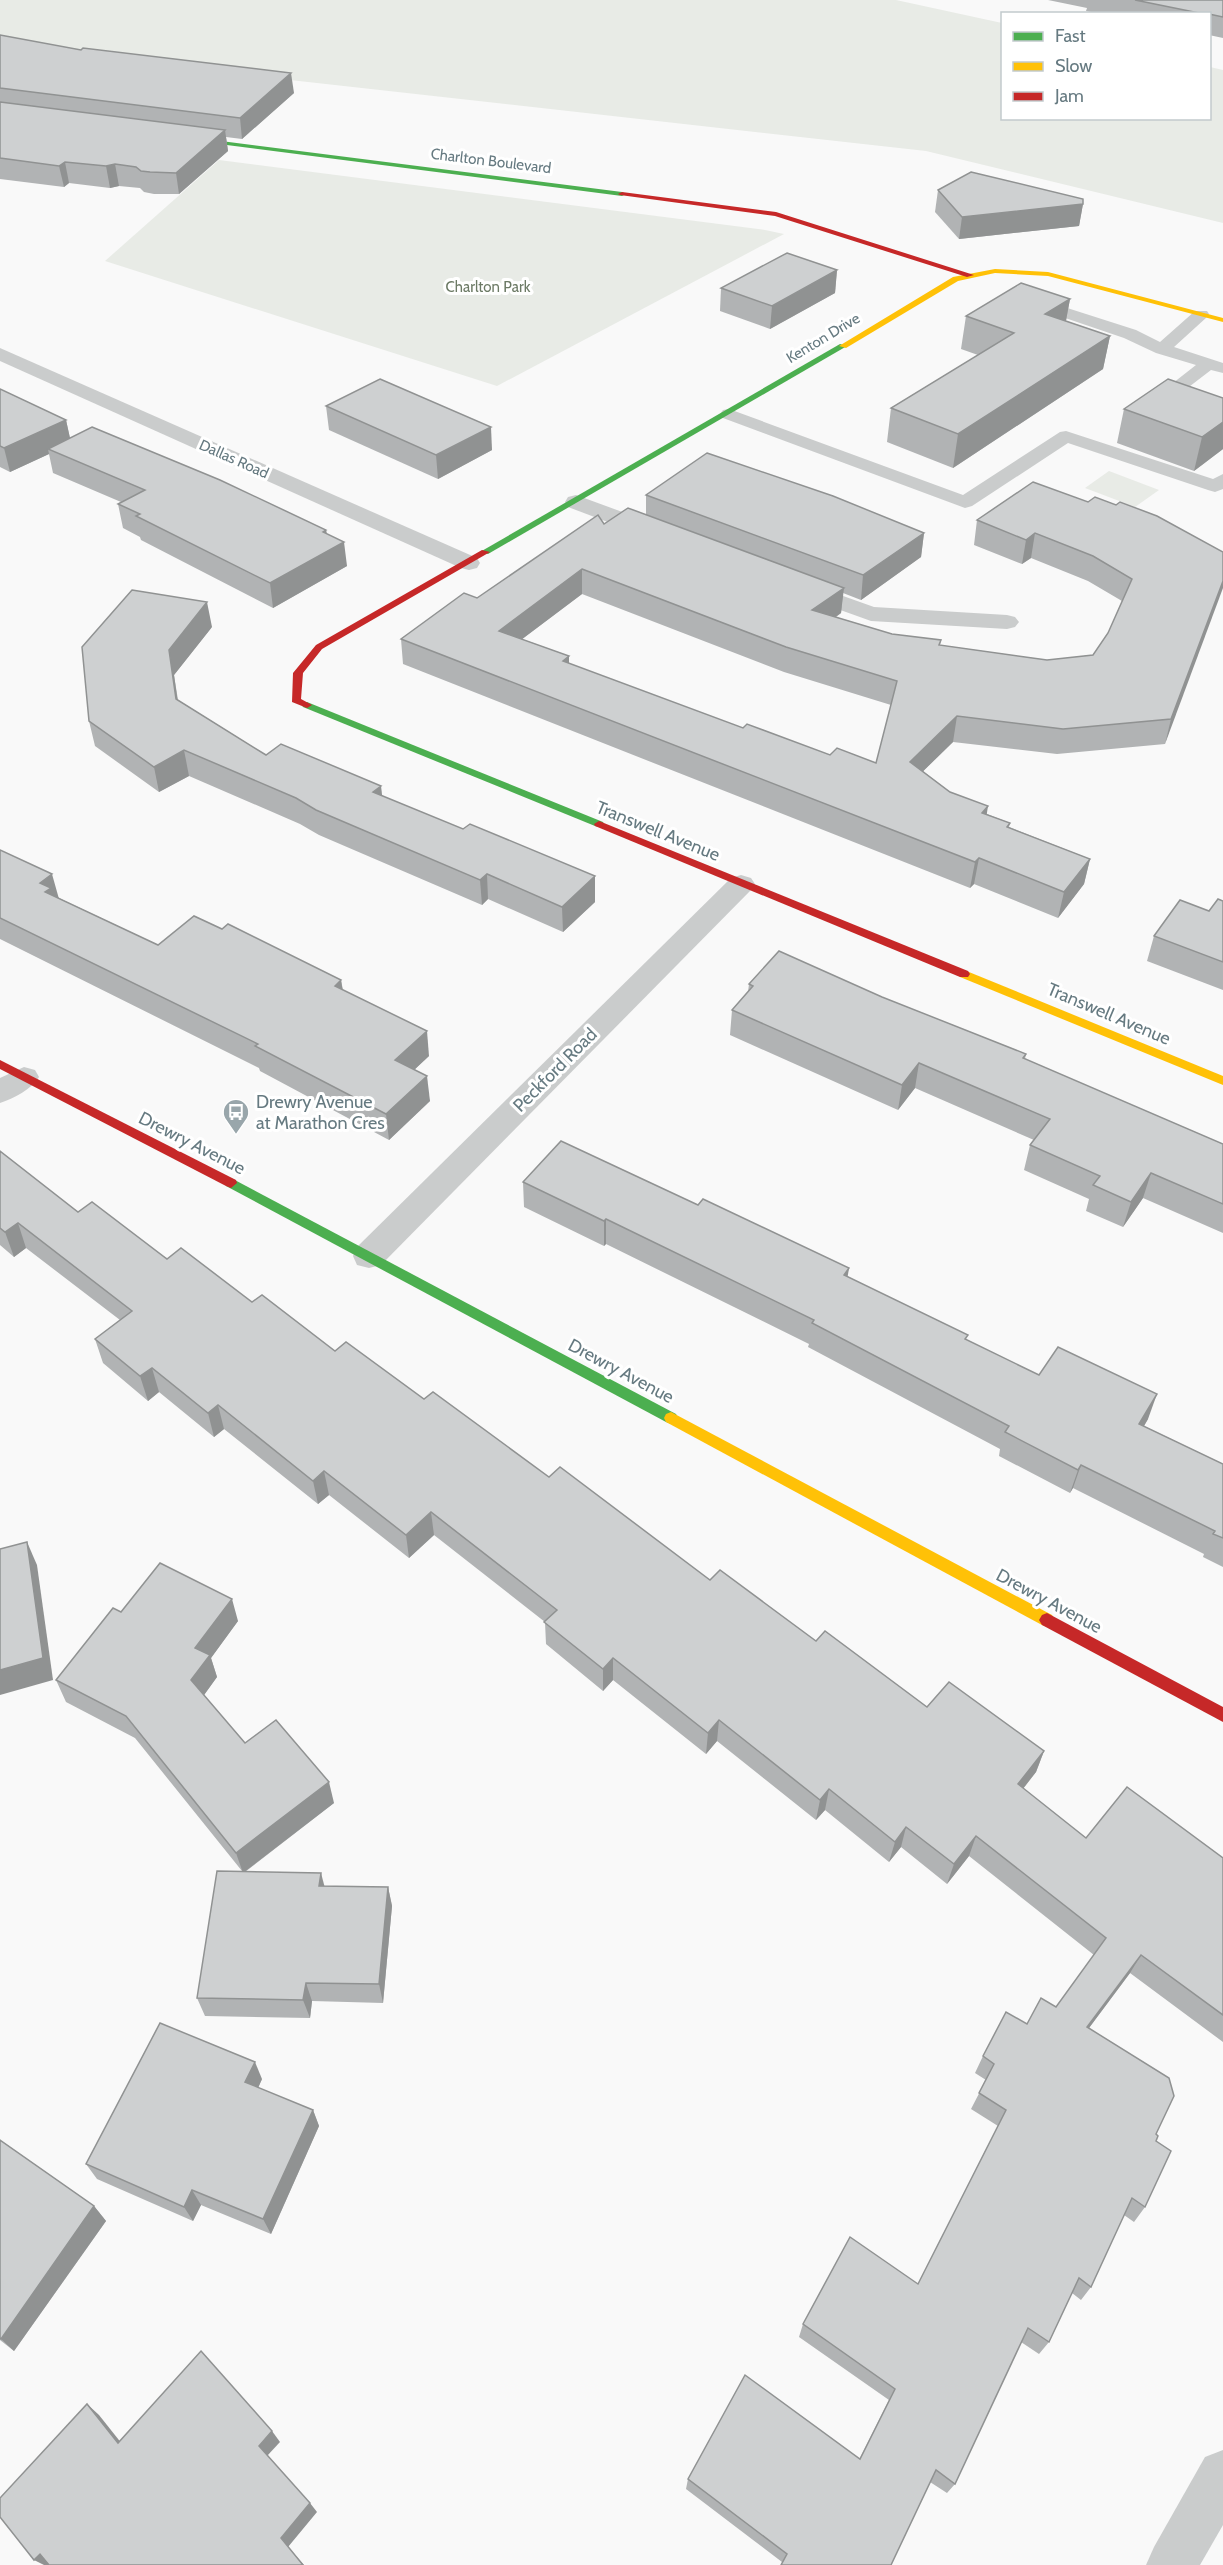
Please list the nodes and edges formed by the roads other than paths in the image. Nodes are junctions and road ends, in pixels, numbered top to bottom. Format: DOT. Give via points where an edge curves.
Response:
graph roads {
  1 [pos="165,136"];
  2 [pos="970,275"];
  3 [pos="1036,303"];
  4 [pos="1201,315"];
  5 [pos="1223,320"];
  6 [pos="1162,349"];
  7 [pos="0,354"];
  8 [pos="1215,366"];
  9 [pos="1223,412"];
  10 [pos="729,414"];
  11 [pos="1223,480"];
  12 [pos="576,502"];
  13 [pos="674,539"];
  14 [pos="469,563"];
  15 [pos="783,581"];
  16 [pos="1007,622"];
  17 [pos="741,884"];
  18 [pos="8,1078"];
  19 [pos="1223,1081"];
  20 [pos="369,1256"];
  21 [pos="1223,1715"];
  22 [pos="1223,2475"];
  23 [pos="1172,2565"];
  1 -- 2 [label="street, Charlton Boulevard" via="776,214"];
  2 -- 4 [label="street, Kenton Drive" via="995,271 1048,274"];
  2 -- 10 [label="street, Kenton Drive" via="942,286"];
  3 -- 6 [label="lane" via="1130,334"];
  4 -- 5 [label="street, Kenton Drive"];
  4 -- 6 [label="lane"];
  6 -- 8 [label="lane"];
  7 -- 14 [label="street, Dallas Road"];
  8 -- 9 [label="lane" via="1168,394"];
  10 -- 11 [label="lane" via="965,502 1066,436 1215,486"];
  10 -- 12 [label="street, Kenton Drive"];
  12 -- 13 [label="street"];
  12 -- 14 [label="street, Kenton Drive"];
  14 -- 17 [label="street, Transwell Avenue" via="319,647 298,673 296,700"];
  15 -- 16 [label="street" via="871,614"];
  17 -- 19 [label="street, Transwell Avenue"];
  17 -- 20 [label="street, Peckford Road"];
  18 -- 20 [label="street, Drewry Avenue"];
  20 -- 21 [label="street, Drewry Avenue"];
  22 -- 23 [label="street"];
}
